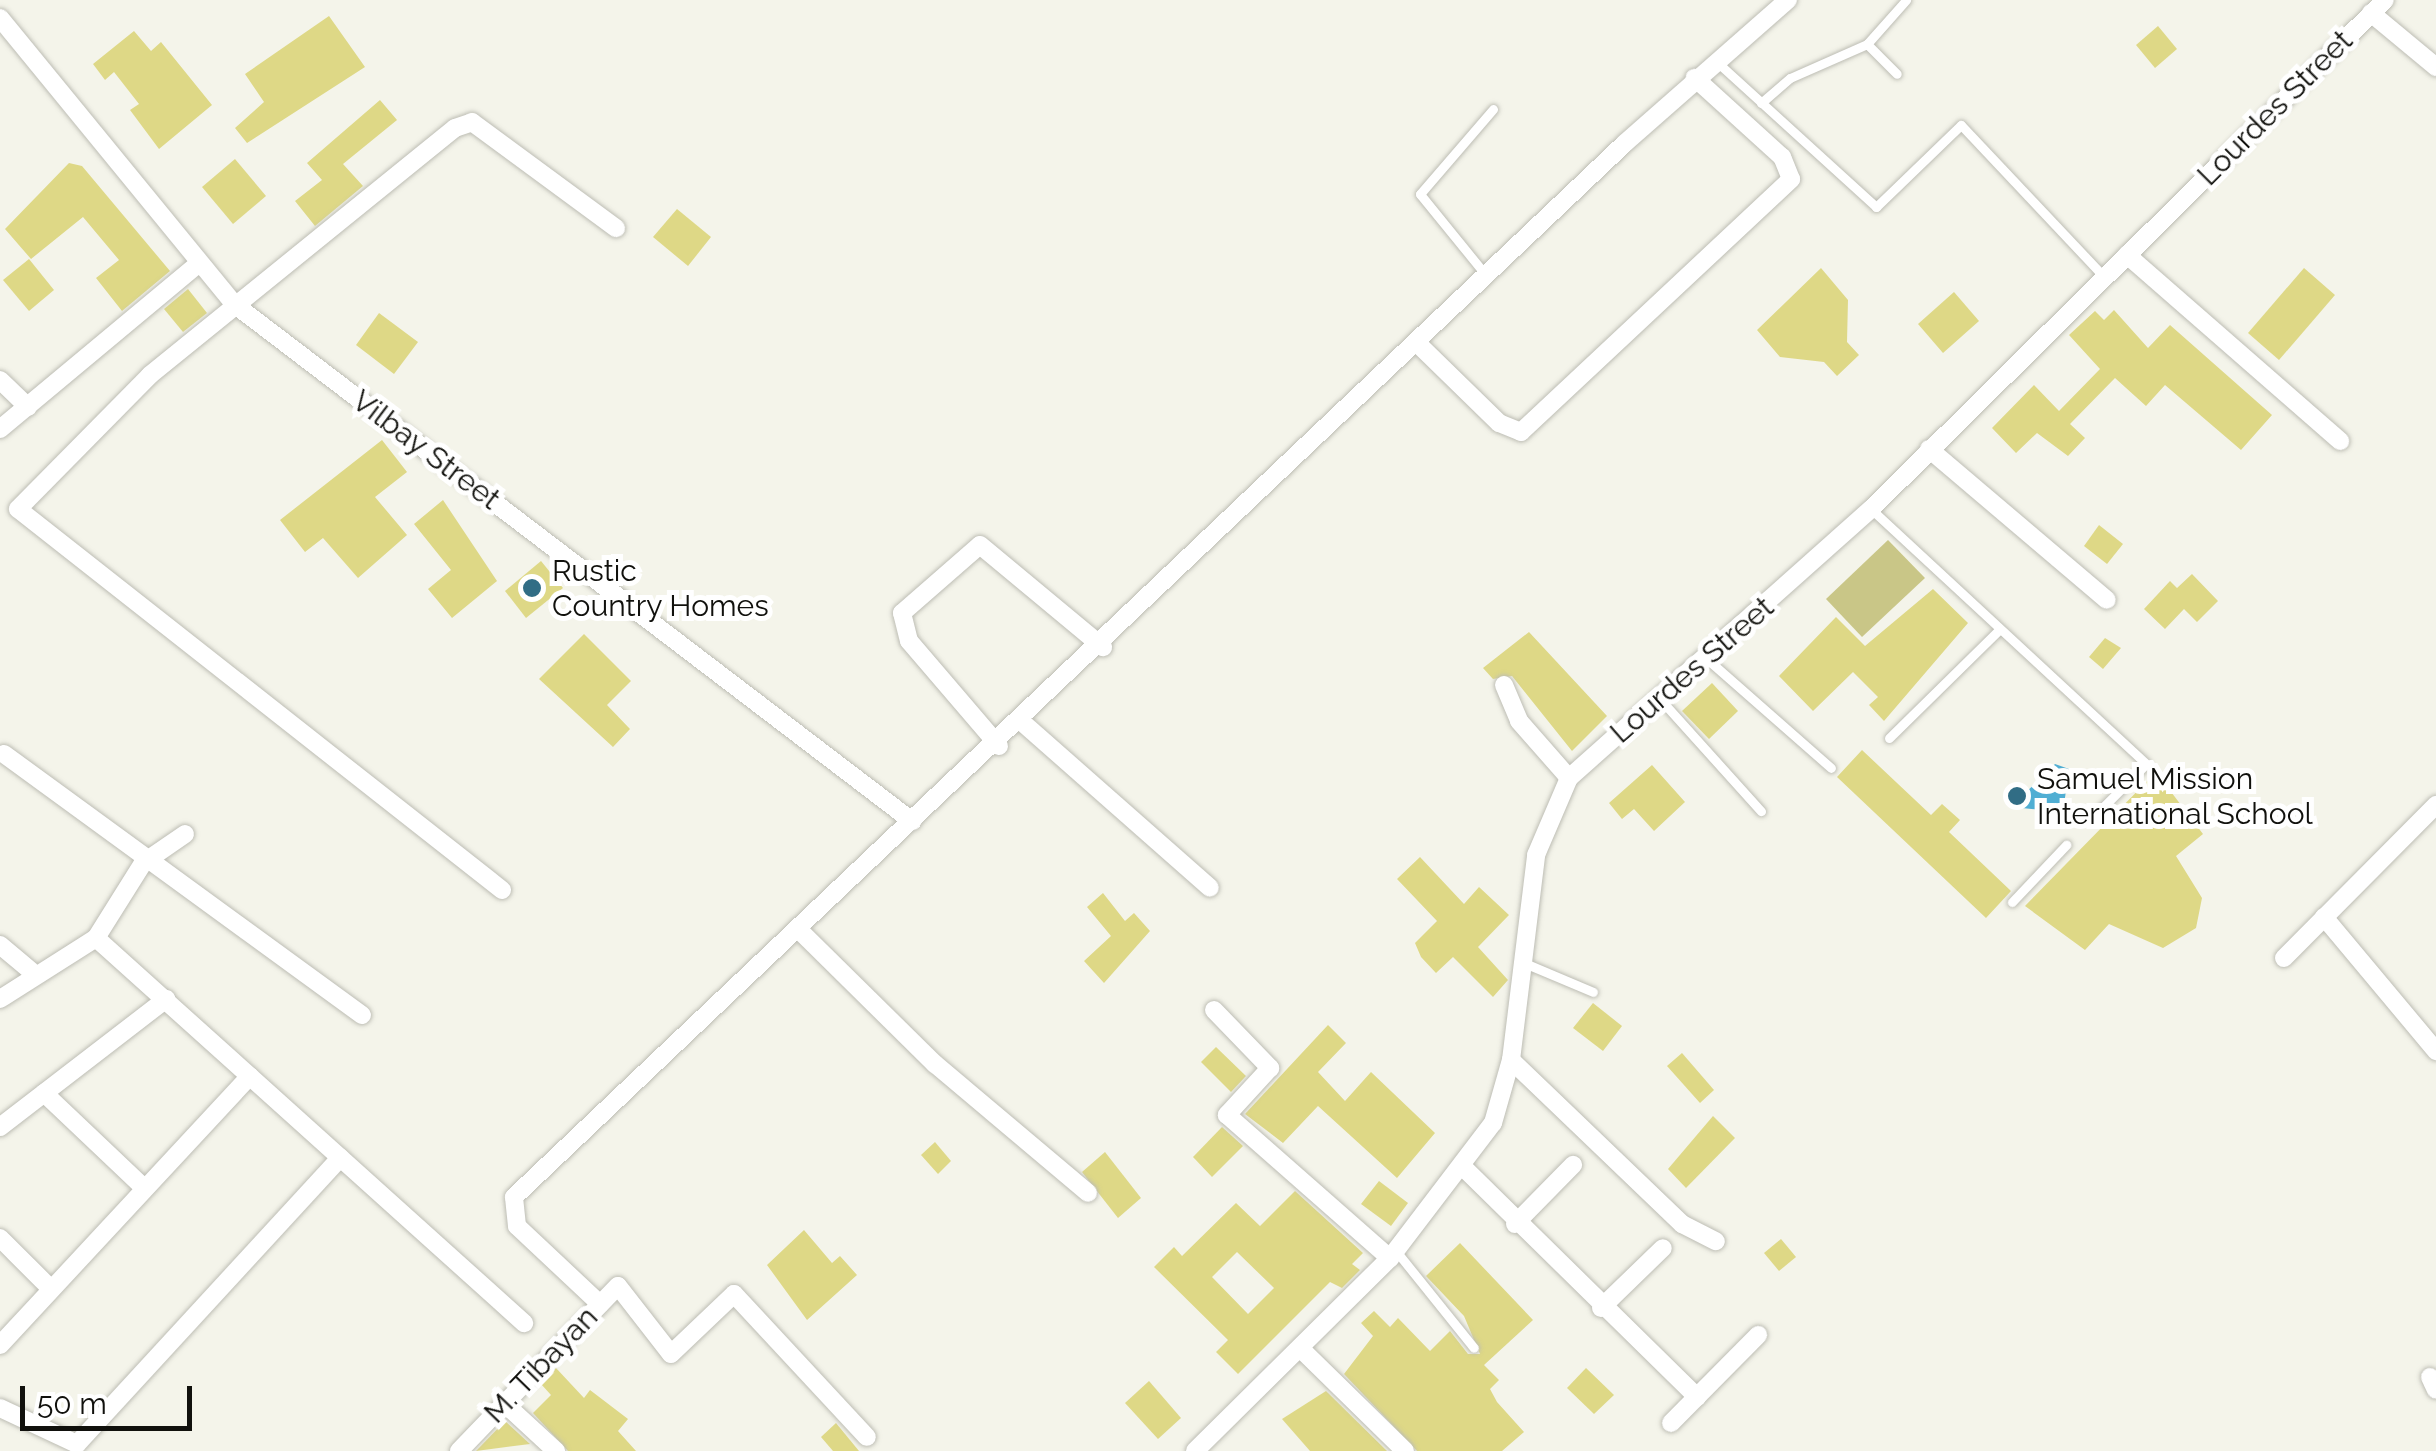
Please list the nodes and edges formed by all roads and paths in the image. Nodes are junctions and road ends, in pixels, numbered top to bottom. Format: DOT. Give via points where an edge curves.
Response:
graph roads {
  1 [pos="1788,0"];
  2 [pos="1906,0"];
  3 [pos="2378,7"];
  4 [pos="0,18"];
  5 [pos="1868,44"];
  6 [pos="1714,60"];
  7 [pos="2436,67"];
  8 [pos="1897,74"];
  9 [pos="1695,78"];
  10 [pos="1761,103"];
  11 [pos="1493,109"];
  12 [pos="616,228"];
  13 [pos="2127,255"];
  14 [pos="197,265"];
  15 [pos="1486,274"];
  16 [pos="2104,277"];
  17 [pos="234,304"];
  18 [pos="1416,342"];
  19 [pos="0,380"];
  20 [pos="28,407"];
  21 [pos="0,429"];
  22 [pos="2340,441"];
  23 [pos="1929,449"];
  24 [pos="1871,509"];
  25 [pos="2107,600"];
  26 [pos="1999,630"];
  27 [pos="1103,647"];
  28 [pos="1707,659"];
  29 [pos="1504,686"];
  30 [pos="1660,699"];
  31 [pos="1023,723"];
  32 [pos="1888,738"];
  33 [pos="999,746"];
  34 [pos="4,754"];
  35 [pos="1831,768"];
  36 [pos="1568,778"];
  37 [pos="2436,805"];
  38 [pos="1760,810"];
  39 [pos="2092,818"];
  40 [pos="912,821"];
  41 [pos="185,834"];
  42 [pos="2066,845"];
  43 [pos="143,863"];
  44 [pos="1210,888"];
  45 [pos="502,890"];
  46 [pos="2012,902"];
  47 [pos="2324,917"];
  48 [pos="800,931"];
  49 [pos="96,938"];
  50 [pos="0,945"];
  51 [pos="2284,958"];
  52 [pos="1522,962"];
  53 [pos="31,971"];
  54 [pos="1593,992"];
  55 [pos="0,999"];
  56 [pos="166,999"];
  57 [pos="1214,1010"];
  58 [pos="362,1015"];
  59 [pos="2436,1051"];
  60 [pos="1511,1060"];
  61 [pos="250,1076"];
  62 [pos="44,1093"];
  63 [pos="0,1127"];
  64 [pos="340,1158"];
  65 [pos="1572,1165"];
  66 [pos="1464,1168"];
  67 [pos="143,1187"];
  68 [pos="1088,1193"];
  69 [pos="1515,1224"];
  70 [pos="0,1238"];
  71 [pos="1716,1241"];
  72 [pos="1663,1248"];
  73 [pos="1393,1254"];
  74 [pos="51,1289"];
  75 [pos="600,1304"];
  76 [pos="1601,1308"];
  77 [pos="524,1323"];
  78 [pos="1758,1335"];
  79 [pos="0,1344"];
  80 [pos="1474,1348"];
  81 [pos="1302,1350"];
  82 [pos="1697,1396"];
  83 [pos="504,1403"];
  84 [pos="0,1408"];
  85 [pos="1671,1423"];
  86 [pos="867,1437"];
  87 [pos="459,1451"];
  88 [pos="556,1451"];
  89 [pos="1195,1451"];
  90 [pos="1404,1451"];
  1 -- 6 [label="street"];
  2 -- 5 [label="lane"];
  3 -- 7 [label="street"];
  3 -- 13 [label="street, Lourdes Street"];
  4 -- 14 [label="street, Vilbay Street"];
  5 -- 8 [label="lane"];
  5 -- 10 [label="lane" via="1790,78"];
  6 -- 9 [label="street"];
  6 -- 10 [label="lane"];
  9 -- 15 [label="street"];
  9 -- 18 [label="street" via="1782,156 1791,179 1521,432 1499,422"];
  10 -- 16 [label="lane" via="1876,208 1961,126"];
  11 -- 15 [label="lane" via="1420,194"];
  12 -- 17 [label="street" via="472,122"];
  13 -- 16 [label="street, Lourdes Street"];
  13 -- 22 [label="street"];
  14 -- 17 [label="street, Vilbay Street"];
  14 -- 20 [label="street"];
  15 -- 18 [label="street"];
  16 -- 23 [label="street, Lourdes Street"];
  17 -- 40 [label="street, Vilbay Street"];
  17 -- 45 [label="street" via="18,509"];
  18 -- 27 [label="street"];
  19 -- 20 [label="street"];
  20 -- 21 [label="street"];
  23 -- 24 [label="street, Lourdes Street"];
  23 -- 25 [label="street"];
  24 -- 26 [label="lane"];
  24 -- 28 [label="street, Lourdes Street"];
  26 -- 32 [label="lane"];
  26 -- 39 [label="lane" via="2146,764"];
  27 -- 31 [label="street"];
  27 -- 33 [label="street" via="980,545 902,613 908,641"];
  28 -- 30 [label="street, Lourdes Street"];
  28 -- 35 [label="lane"];
  29 -- 36 [label="street" via="1519,720"];
  30 -- 36 [label="street, Lourdes Street"];
  30 -- 38 [label="lane"];
  31 -- 33 [label="street"];
  31 -- 44 [label="street"];
  33 -- 40 [label="street"];
  34 -- 43 [label="street"];
  36 -- 52 [label="street, Lourdes Street" via="1536,855"];
  37 -- 47 [label="street"];
  40 -- 48 [label="street"];
  41 -- 43 [label="street"];
  42 -- 46 [label="lane"];
  43 -- 49 [label="street"];
  43 -- 58 [label="street"];
  47 -- 51 [label="street"];
  47 -- 59 [label="street"];
  48 -- 68 [label="street" via="935,1064"];
  48 -- 75 [label="street" via="514,1197 518,1226"];
  49 -- 53 [label="street"];
  49 -- 56 [label="street"];
  50 -- 53 [label="street"];
  52 -- 54 [label="lane"];
  52 -- 60 [label="street, Lourdes Street"];
  53 -- 55 [label="street"];
  56 -- 61 [label="street"];
  56 -- 62 [label="street"];
  57 -- 73 [label="street" via="1270,1068 1227,1116"];
  60 -- 66 [label="street, Lourdes Street" via="1493,1123"];
  60 -- 71 [label="street" via="1682,1224"];
  61 -- 64 [label="street"];
  61 -- 67 [label="street"];
  62 -- 63 [label="street"];
  62 -- 67 [label="street"];
  64 -- 77 [label="street"];
  64 -- 84 [label="street" via="76,1444"];
  65 -- 69 [label="street"];
  66 -- 69 [label="street"];
  66 -- 73 [label="street, Lourdes Street"];
  67 -- 74 [label="street"];
  69 -- 76 [label="street"];
  70 -- 74 [label="street"];
  72 -- 76 [label="street"];
  73 -- 80 [label="lane"];
  73 -- 81 [label="street, Lourdes Street"];
  74 -- 79 [label="street"];
  75 -- 83 [label="street, M. Tibayan"];
  75 -- 86 [label="street, M. Tibayan" via="618,1286 671,1354 734,1294"];
  76 -- 82 [label="street"];
  78 -- 82 [label="street"];
  81 -- 89 [label="street, Lourdes Street"];
  81 -- 90 [label="street"];
  82 -- 85 [label="street"];
  83 -- 87 [label="street, M. Tibayan"];
  83 -- 88 [label="street"];
}
